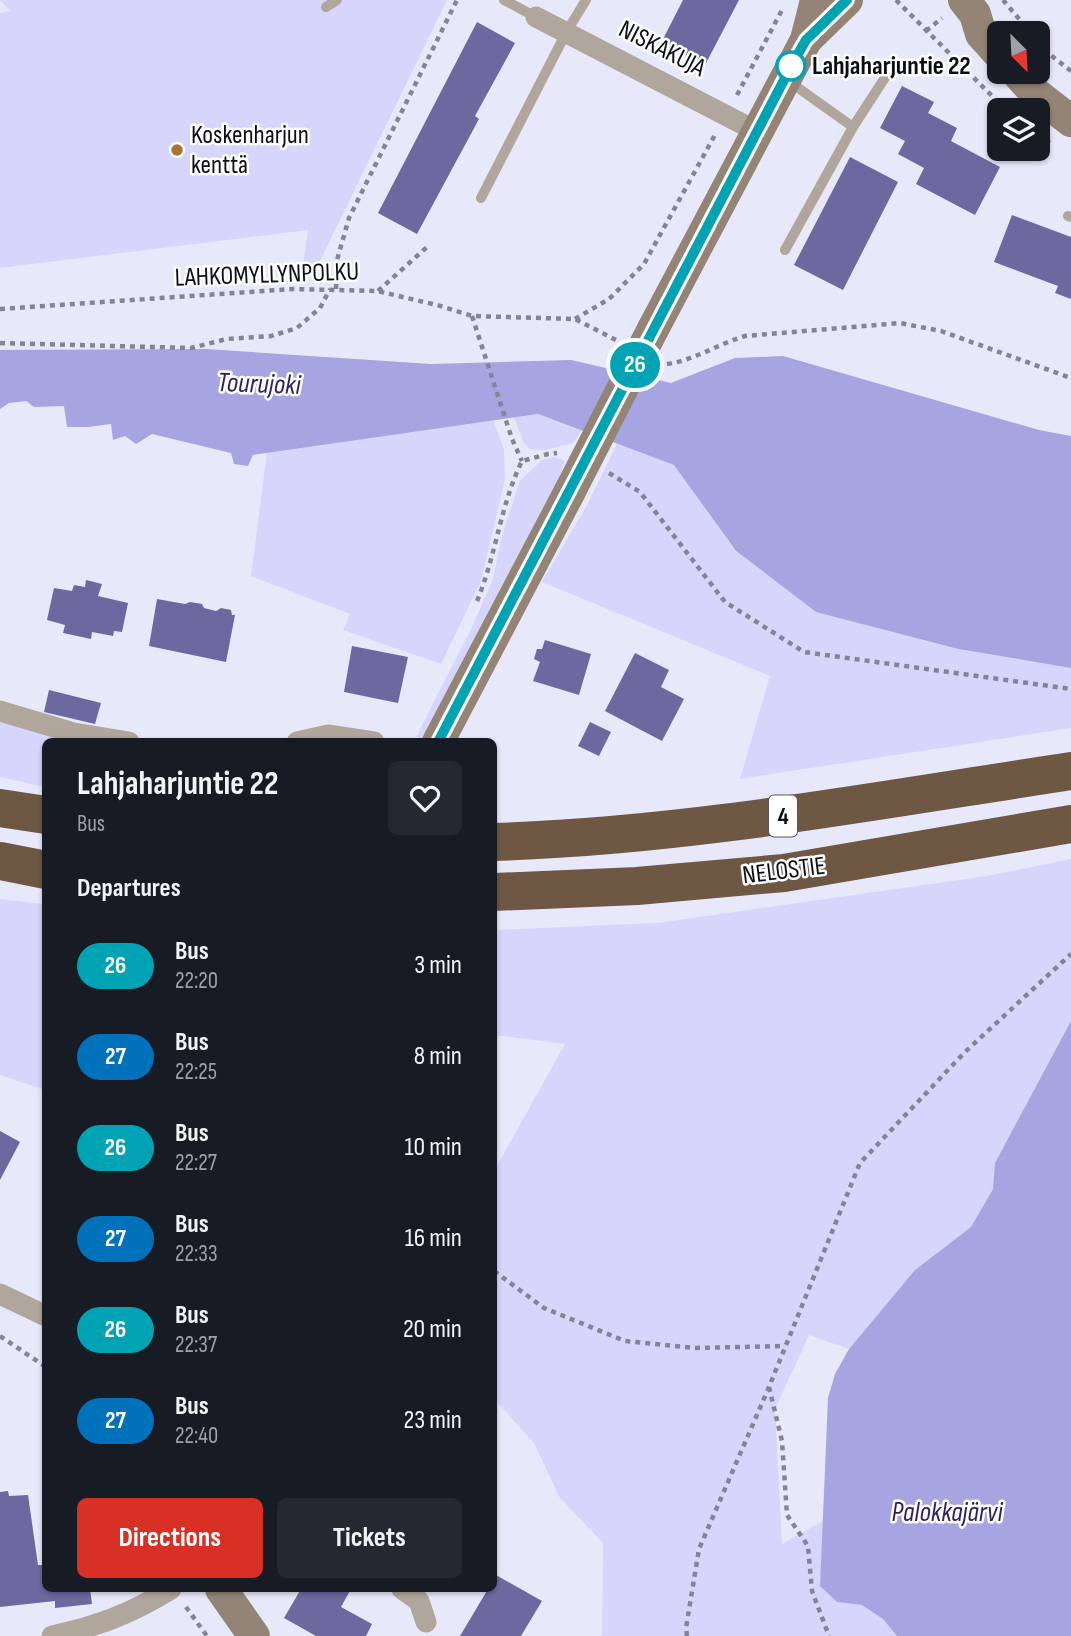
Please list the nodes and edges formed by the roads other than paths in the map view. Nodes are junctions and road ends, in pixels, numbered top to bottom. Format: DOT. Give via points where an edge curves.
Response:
graph roads {
  1 [pos="337,0"];
  2 [pos="504,0"];
  3 [pos="586,0"];
  4 [pos="816,0"];
  5 [pos="848,0"];
  6 [pos="942,0"];
  7 [pos="964,0"];
  8 [pos="326,7"];
  9 [pos="536,17"];
  10 [pos="567,31"];
  11 [pos="987,38"];
  12 [pos="806,40"];
  13 [pos="987,42"];
  14 [pos="886,76"];
  15 [pos="784,79"];
  16 [pos="1027,84"];
  17 [pos="1071,121"];
  18 [pos="853,127"];
  19 [pos="756,131"];
  20 [pos="481,198"];
  21 [pos="785,250"];
  22 [pos="0,711"];
  23 [pos="105,738"];
  24 [pos="315,738"];
  25 [pos="348,738"];
  26 [pos="440,738"];
  27 [pos="1071,771"];
  28 [pos="0,808"];
  29 [pos="42,814"];
  30 [pos="1071,824"];
  31 [pos="497,842"];
  32 [pos="0,861"];
  33 [pos="42,869"];
  34 [pos="497,892"];
  35 [pos="0,1294"];
  36 [pos="42,1314"];
  37 [pos="223,1592"];
  38 [pos="406,1592"];
  39 [pos="176,1594"];
  40 [pos="426,1622"];
  41 [pos="52,1636"];
  42 [pos="254,1636"];
  1 -- 8 [label="lane"];
  2 -- 9 [label="lane, NISKAKUJA"];
  3 -- 10 [label="lane"];
  4 -- 12 [label="street"];
  5 -- 12 [label="street"];
  6 -- 13 [label="street" via="961,27"];
  7 -- 11 [label="street"];
  9 -- 10 [label="street, NISKAKUJA"];
  10 -- 19 [label="street, NISKAKUJA"];
  10 -- 20 [label="lane"];
  12 -- 15 [label="street"];
  14 -- 18 [label="lane"];
  15 -- 18 [label="lane"];
  15 -- 19 [label="street"];
  16 -- 17 [label="street"];
  18 -- 21 [label="lane"];
  19 -- 26 [label="street, bridge"];
  22 -- 23 [label="street"];
  24 -- 25 [label="street"];
  27 -- 31 [label="highway, NELOSTIE / 4" via="623,836"];
  28 -- 29 [label="highway"];
  30 -- 34 [label="highway, NELOSTIE / 4" via="785,873"];
  32 -- 33 [label="highway"];
  35 -- 36 [label="street"];
  37 -- 42 [label="street"];
  38 -- 40 [label="street" via="419,1601"];
  39 -- 41 [label="street" via="94,1627"];
}
